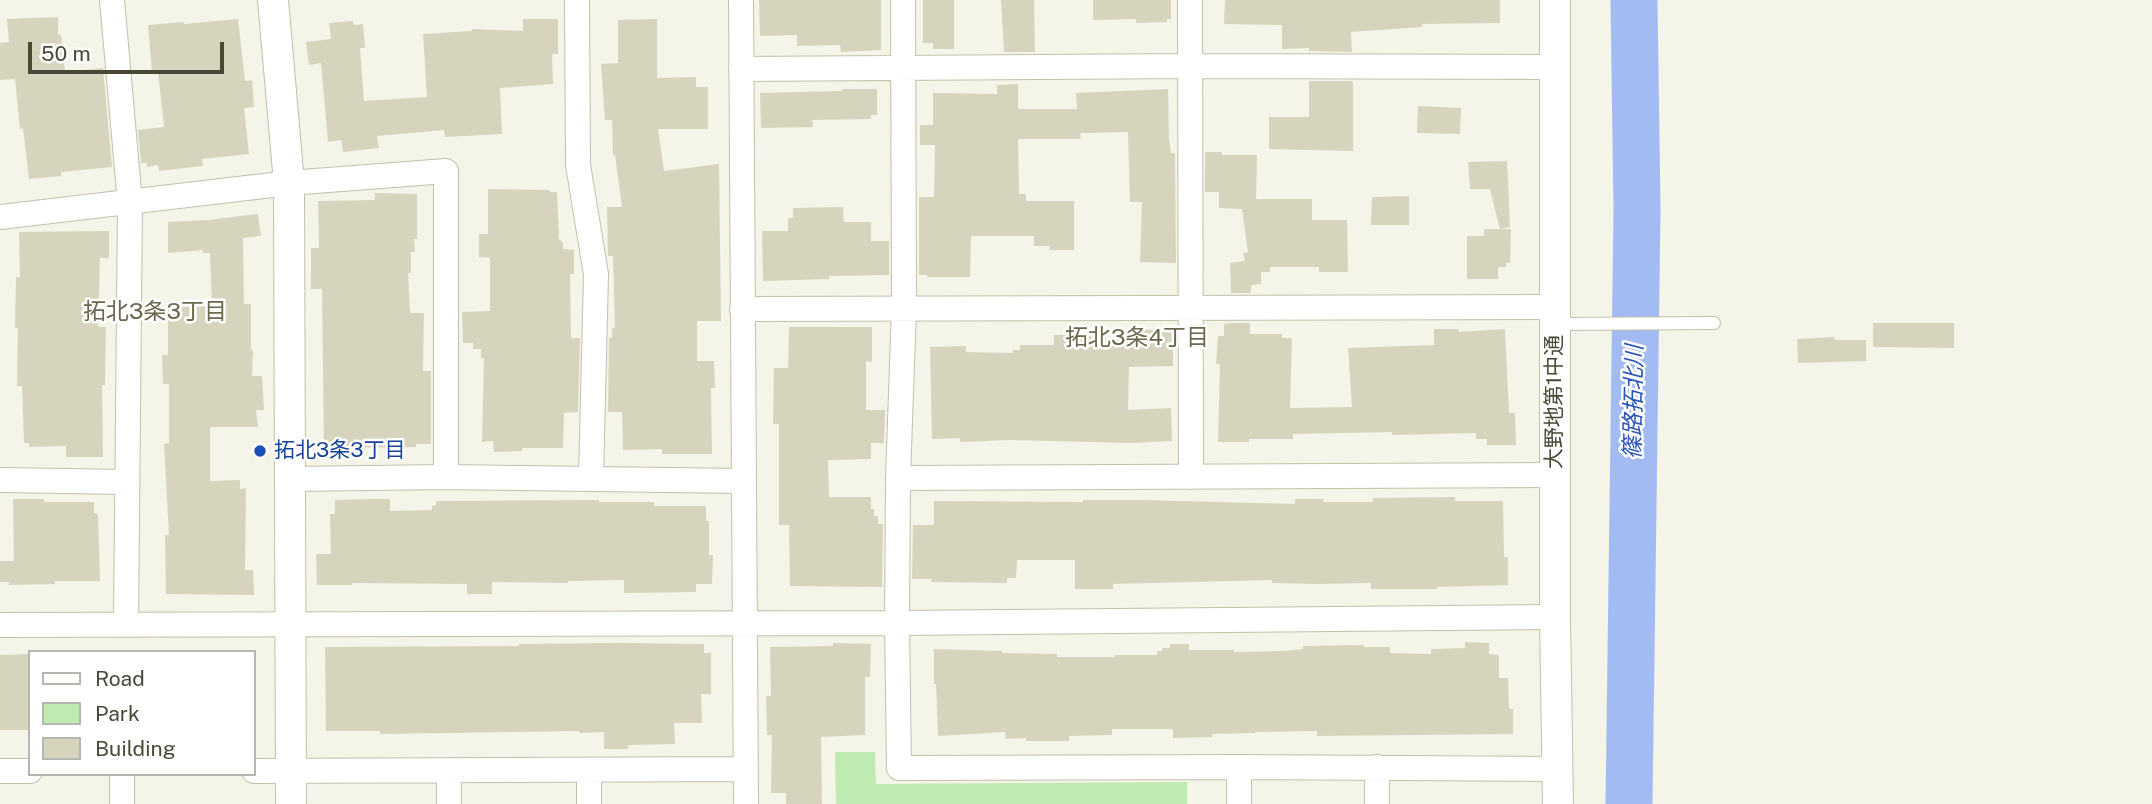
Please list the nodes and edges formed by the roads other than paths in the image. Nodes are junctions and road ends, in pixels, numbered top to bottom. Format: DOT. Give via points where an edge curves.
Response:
graph roads {
  1 [pos="112,0"];
  2 [pos="273,0"];
  3 [pos="577,0"];
  4 [pos="741,0"];
  5 [pos="904,0"];
  6 [pos="1190,0"];
  7 [pos="1555,0"];
  8 [pos="1190,66"];
  9 [pos="1556,67"];
  10 [pos="903,68"];
  11 [pos="741,69"];
  12 [pos="289,183"];
  13 [pos="130,203"];
  14 [pos="0,217"];
  15 [pos="1191,307"];
  16 [pos="742,309"];
  17 [pos="904,309"];
  18 [pos="1555,315"];
  19 [pos="1714,323"];
  20 [pos="1555,475"];
  21 [pos="446,477"];
  22 [pos="1191,477"];
  23 [pos="898,478"];
  24 [pos="290,479"];
  25 [pos="591,479"];
  26 [pos="0,480"];
  27 [pos="743,481"];
  28 [pos="127,482"];
  29 [pos="1555,617"];
  30 [pos="745,622"];
  31 [pos="290,623"];
  32 [pos="897,623"];
  33 [pos="126,624"];
  34 [pos="0,625"];
  35 [pos="1239,767"];
  36 [pos="1377,767"];
  37 [pos="1558,768"];
  38 [pos="746,769"];
  39 [pos="449,770"];
  40 [pos="0,771"];
  41 [pos="28,771"];
  42 [pos="256,771"];
  43 [pos="291,771"];
  44 [pos="589,771"];
  45 [pos="122,776"];
  46 [pos="122,804"];
  47 [pos="291,804"];
  48 [pos="449,804"];
  49 [pos="589,804"];
  50 [pos="746,804"];
  51 [pos="1239,804"];
  52 [pos="1377,804"];
  53 [pos="1558,804"];
  1 -- 13 [label="street"];
  2 -- 12 [label="street"];
  3 -- 25 [label="street" via="578,164 596,274"];
  4 -- 11 [label="street"];
  5 -- 10 [label="street"];
  6 -- 8 [label="street"];
  7 -- 9 [label="street, 大野地第1中通"];
  8 -- 9 [label="street"];
  8 -- 10 [label="street"];
  8 -- 15 [label="street"];
  9 -- 18 [label="street, 大野地第1中通"];
  10 -- 11 [label="street"];
  10 -- 17 [label="street"];
  11 -- 16 [label="street"];
  12 -- 13 [label="street"];
  12 -- 21 [label="street" via="446,171"];
  12 -- 24 [label="street"];
  13 -- 14 [label="street"];
  13 -- 28 [label="street"];
  15 -- 17 [label="street"];
  15 -- 18 [label="street"];
  15 -- 22 [label="street"];
  16 -- 17 [label="street"];
  16 -- 27 [label="street"];
  17 -- 23 [label="street"];
  18 -- 19 [label="lane" via="1610,324"];
  18 -- 20 [label="street, 大野地第1中通"];
  20 -- 22 [label="street"];
  20 -- 29 [label="street, 大野地第1中通"];
  21 -- 24 [label="street"];
  21 -- 25 [label="street"];
  22 -- 23 [label="street"];
  23 -- 32 [label="street"];
  24 -- 31 [label="street"];
  25 -- 27 [label="street"];
  26 -- 28 [label="street"];
  27 -- 30 [label="street"];
  28 -- 33 [label="street"];
  29 -- 32 [label="street"];
  29 -- 37 [label="street, 大野地第1中通"];
  30 -- 31 [label="street"];
  30 -- 32 [label="street"];
  30 -- 38 [label="street"];
  31 -- 33 [label="street"];
  31 -- 43 [label="street"];
  32 -- 35 [label="street" via="899,768"];
  33 -- 34 [label="street"];
  35 -- 36 [label="street"];
  35 -- 51 [label="street"];
  36 -- 37 [label="street"];
  36 -- 52 [label="street"];
  37 -- 53 [label="street, 大野地第1中通"];
  38 -- 44 [label="street"];
  38 -- 50 [label="street"];
  39 -- 43 [label="street"];
  39 -- 44 [label="street"];
  39 -- 48 [label="street"];
  40 -- 41 [label="street"];
  42 -- 43 [label="street"];
  43 -- 47 [label="street"];
  44 -- 49 [label="street"];
  45 -- 46 [label="street"];
}
